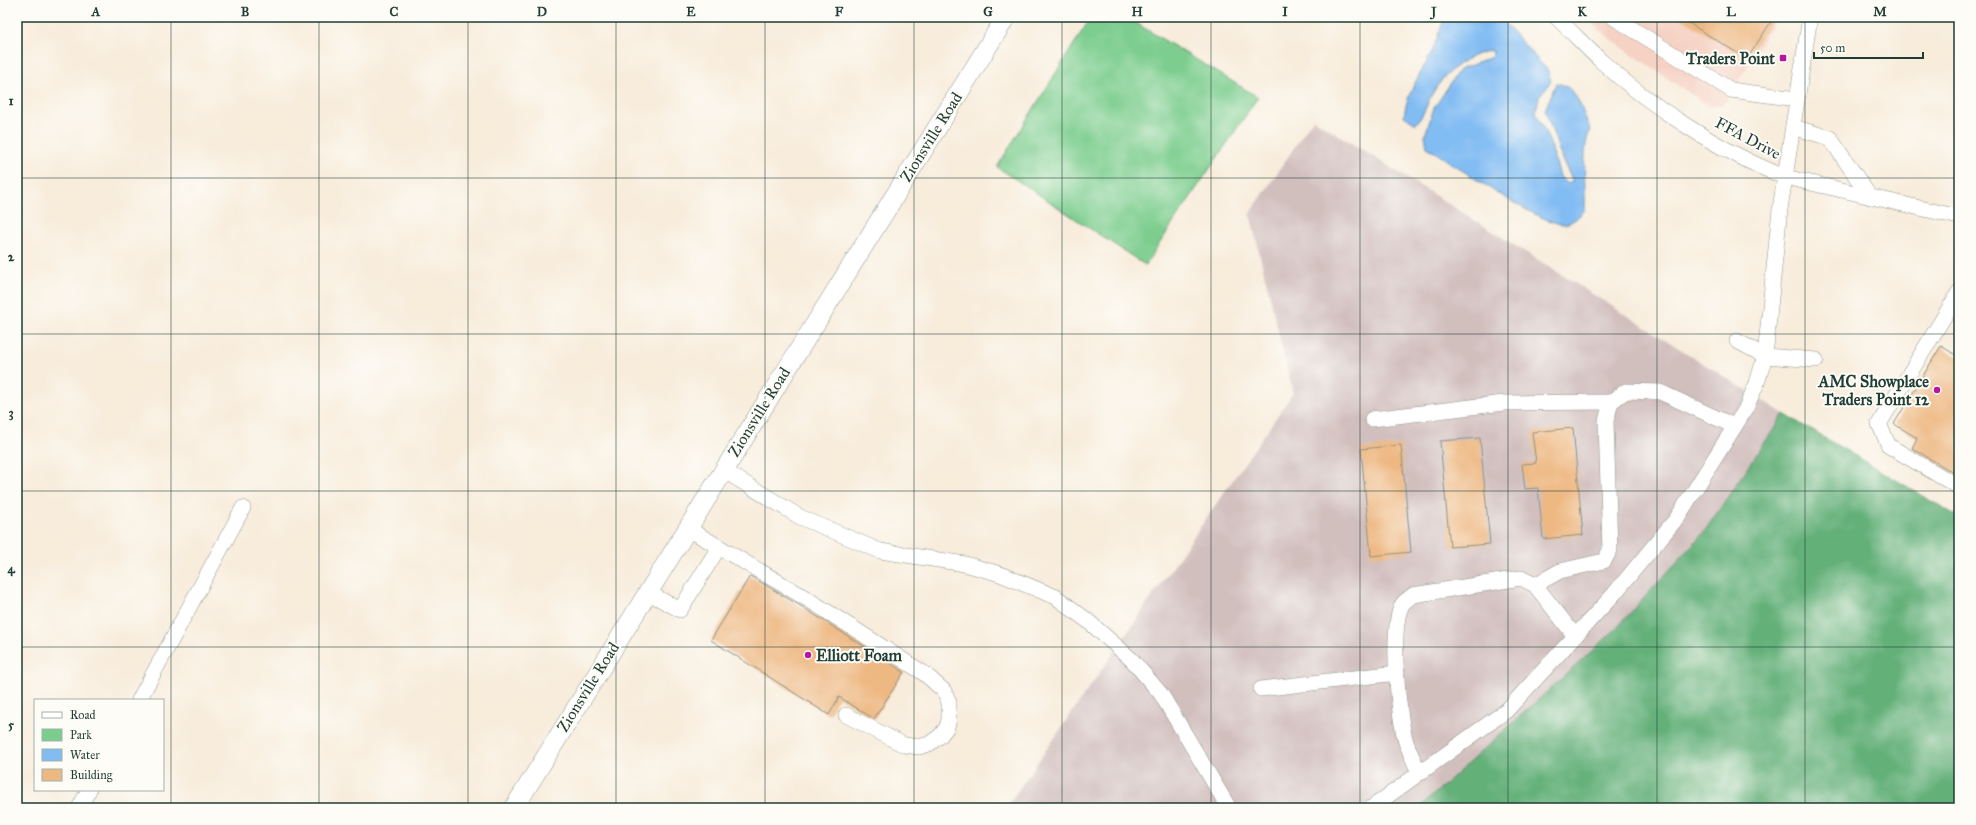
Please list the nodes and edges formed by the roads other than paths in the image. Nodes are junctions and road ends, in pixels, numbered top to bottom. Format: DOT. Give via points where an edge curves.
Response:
graph roads {
  1 [pos="1006,17"];
  2 [pos="1556,17"];
  3 [pos="1613,17"];
  4 [pos="1810,17"];
  5 [pos="1797,99"];
  6 [pos="1793,128"];
  7 [pos="1785,177"];
  8 [pos="1870,197"];
  9 [pos="1959,217"];
  10 [pos="1959,292"];
  11 [pos="1954,311"];
  12 [pos="1737,341"];
  13 [pos="1764,356"];
  14 [pos="1816,360"];
  15 [pos="1611,402"];
  16 [pos="1372,419"];
  17 [pos="1734,426"];
  18 [pos="723,470"];
  19 [pos="1959,487"];
  20 [pos="243,508"];
  21 [pos="687,528"];
  22 [pos="719,547"];
  23 [pos="1535,585"];
  24 [pos="648,592"];
  25 [pos="1575,636"];
  26 [pos="1397,673"];
  27 [pos="1261,689"];
  28 [pos="140,699"];
  29 [pos="846,715"];
  30 [pos="1420,773"];
  31 [pos="88,791"];
  32 [pos="79,808"];
  33 [pos="514,808"];
  34 [pos="1229,808"];
  35 [pos="1371,808"];
  1 -- 18 [label="main road, Zionsville Road"];
  2 -- 7 [label="street, FFA Drive" via="1600,61 1646,98 1758,167"];
  3 -- 5 [label="street" via="1731,90"];
  4 -- 5 [label="street"];
  5 -- 6 [label="street"];
  6 -- 7 [label="street"];
  6 -- 8 [label="street" via="1830,138"];
  7 -- 8 [label="street, FFA Drive"];
  7 -- 13 [label="street"];
  8 -- 9 [label="street, FFA Drive"];
  10 -- 11 [label="street"];
  11 -- 19 [label="street" via="1879,424 1889,446"];
  12 -- 13 [label="street"];
  13 -- 14 [label="street"];
  13 -- 17 [label="street" via="1758,383"];
  15 -- 16 [label="street" via="1504,403"];
  15 -- 17 [label="street" via="1626,391 1660,392"];
  15 -- 23 [label="street" via="1606,421 1610,550 1604,561 1560,571"];
  17 -- 25 [label="street" via="1677,518 1614,594"];
  18 -- 21 [label="main road, Zionsville Road"];
  18 -- 34 [label="street" via="800,517 880,551 965,564 1000,574 1056,597 1132,660 1161,694"];
  20 -- 28 [label="street"];
  21 -- 22 [label="street"];
  21 -- 24 [label="main road, Zionsville Road"];
  22 -- 24 [label="street" via="680,610"];
  22 -- 29 [label="street" via="925,674 944,691 949,702 947,727 929,744 919,747 897,742"];
  23 -- 25 [label="street"];
  23 -- 26 [label="street" via="1521,578 1414,595 1402,604 1397,622"];
  24 -- 33 [label="main road, Zionsville Road"];
  25 -- 30 [label="street" via="1506,711"];
  26 -- 27 [label="street"];
  26 -- 30 [label="street" via="1397,699 1406,741"];
  30 -- 35 [label="street"];
  31 -- 32 [label="street"];
}
